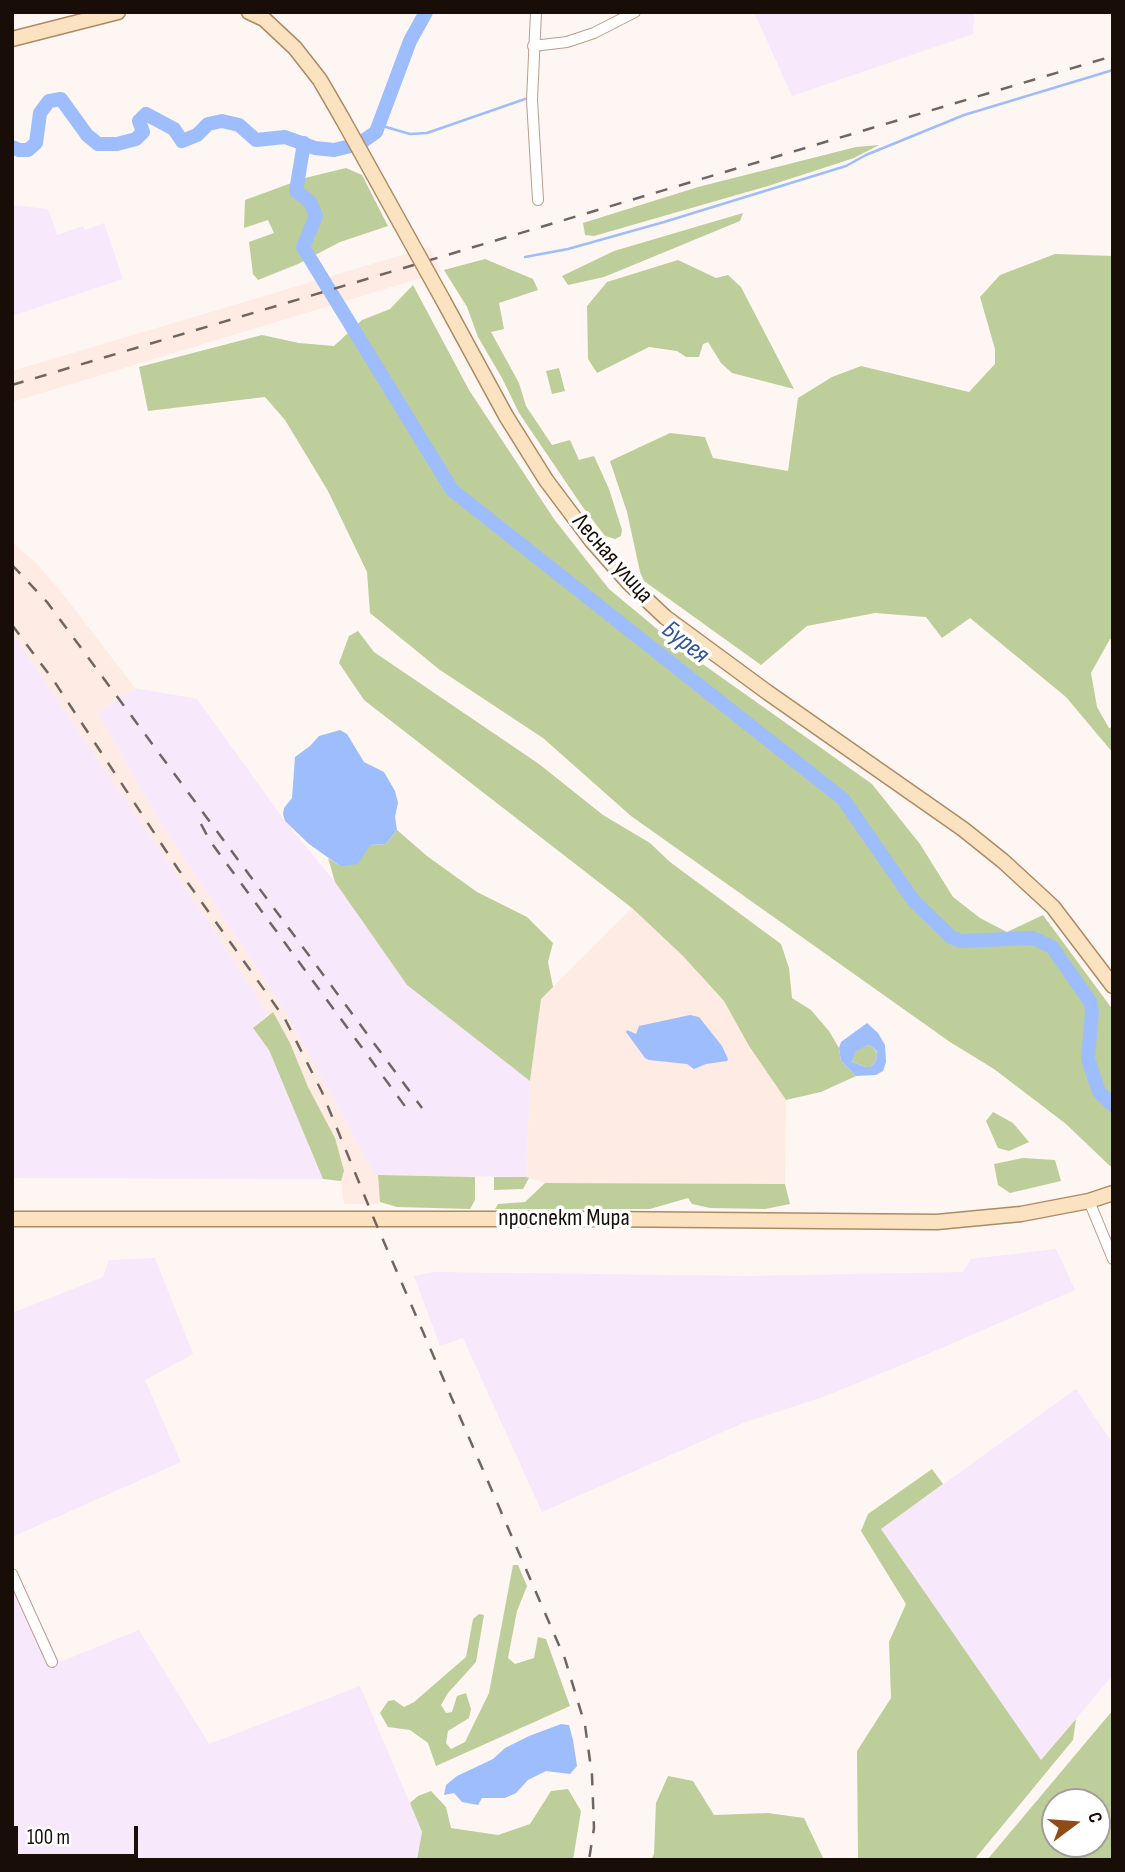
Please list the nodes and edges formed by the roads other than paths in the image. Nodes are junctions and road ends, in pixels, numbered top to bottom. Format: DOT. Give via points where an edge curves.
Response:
graph roads {
  1 [pos="118,12"];
  2 [pos="249,12"];
  3 [pos="536,12"];
  4 [pos="635,12"];
  5 [pos="12,39"];
  6 [pos="533,46"];
  7 [pos="538,200"];
  8 [pos="1113,986"];
  9 [pos="1113,1193"];
  10 [pos="1089,1201"];
  11 [pos="12,1219"];
  12 [pos="1113,1259"];
  13 [pos="12,1574"];
  14 [pos="52,1662"];
  1 -- 5 [label="main road"];
  2 -- 8 [label="main road, Лесная улица, bridge" via="264,19 295,48 320,80 506,416 546,480 629,583 664,617 1003,861 1053,907"];
  3 -- 6 [label="street"];
  4 -- 6 [label="street" via="576,39"];
  6 -- 7 [label="street"];
  9 -- 10 [label="main road, проспект Мира"];
  10 -- 11 [label="main road, проспект Мира" via="1021,1214 937,1222"];
  10 -- 12 [label="street"];
  13 -- 14 [label="street"];
}
